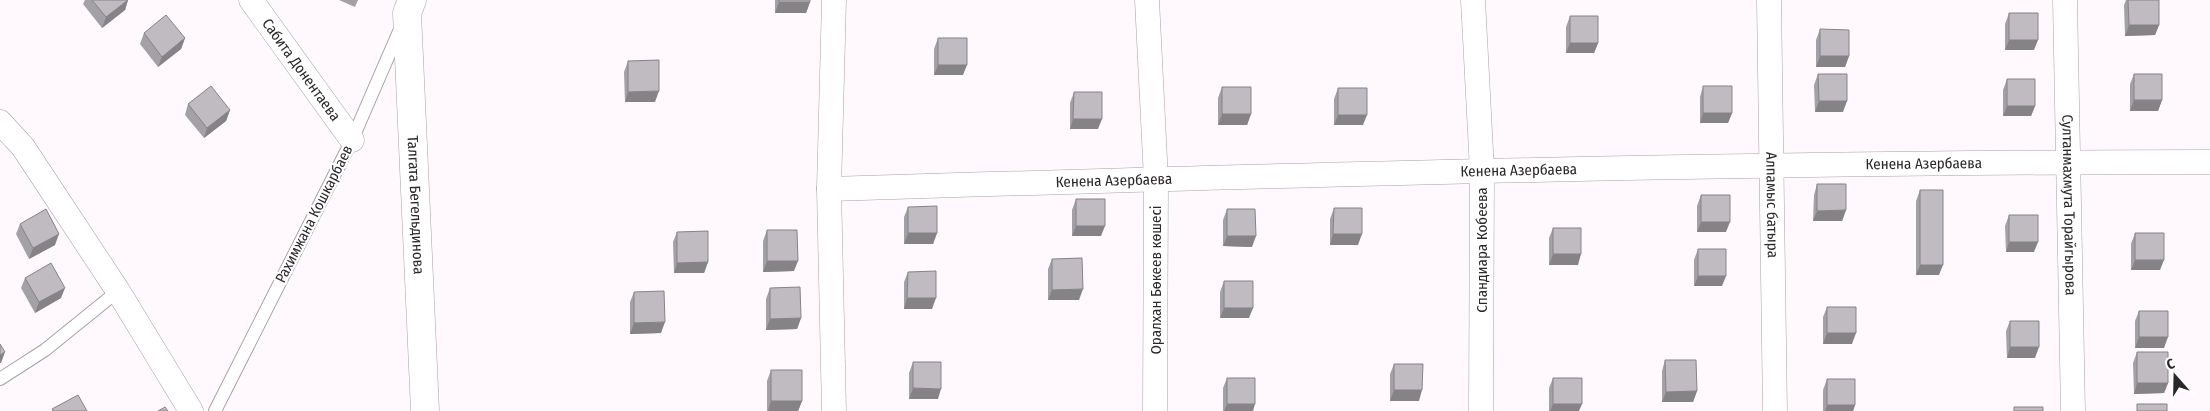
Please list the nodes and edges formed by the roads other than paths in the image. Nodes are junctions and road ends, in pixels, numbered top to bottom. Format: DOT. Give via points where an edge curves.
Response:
graph roads {
  1 [pos="251,0"];
  2 [pos="834,0"];
  3 [pos="1147,0"];
  4 [pos="1473,0"];
  5 [pos="1769,0"];
  6 [pos="2065,0"];
  7 [pos="410,6"];
  8 [pos="0,122"];
  9 [pos="352,140"];
  10 [pos="2068,162"];
  11 [pos="2210,162"];
  12 [pos="1772,165"];
  13 [pos="1482,170"];
  14 [pos="1156,179"];
  15 [pos="829,189"];
  16 [pos="118,290"];
  17 [pos="0,379"];
  18 [pos="191,411"];
  19 [pos="214,411"];
  20 [pos="425,411"];
  21 [pos="834,411"];
  22 [pos="1155,411"];
  23 [pos="1482,411"];
  24 [pos="1775,411"];
  25 [pos="2073,411"];
  1 -- 9 [label="street, Сабита Донентаева"];
  2 -- 15 [label="street"];
  3 -- 14 [label="street, Оралхан Бөкеев көшесі"];
  4 -- 13 [label="street, Спандиара Кобеева"];
  5 -- 12 [label="street, Алпамыс батыра"];
  6 -- 10 [label="street, Султанмахмута Торайгырова"];
  7 -- 9 [label="lane, Рахимжана Кошкарбаев"];
  7 -- 20 [label="street, Талгата Бегельдинова"];
  8 -- 16 [label="street" via="23,147"];
  9 -- 19 [label="lane, Рахимжана Кошкарбаев"];
  10 -- 11 [label="street, Кенена Азербаева"];
  10 -- 12 [label="street, Кенена Азербаева"];
  10 -- 25 [label="street, Султанмахмута Торайгырова"];
  12 -- 13 [label="street, Кенена Азербаева"];
  12 -- 24 [label="street, Алпамыс батыра"];
  13 -- 14 [label="street, Кенена Азербаева"];
  13 -- 23 [label="street, Спандиара Кобеева"];
  14 -- 15 [label="street, Кенена Азербаева"];
  14 -- 22 [label="street, Оралхан Бөкеев көшесі"];
  15 -- 21 [label="street"];
  16 -- 17 [label="lane" via="44,350"];
  16 -- 18 [label="street"];
}
